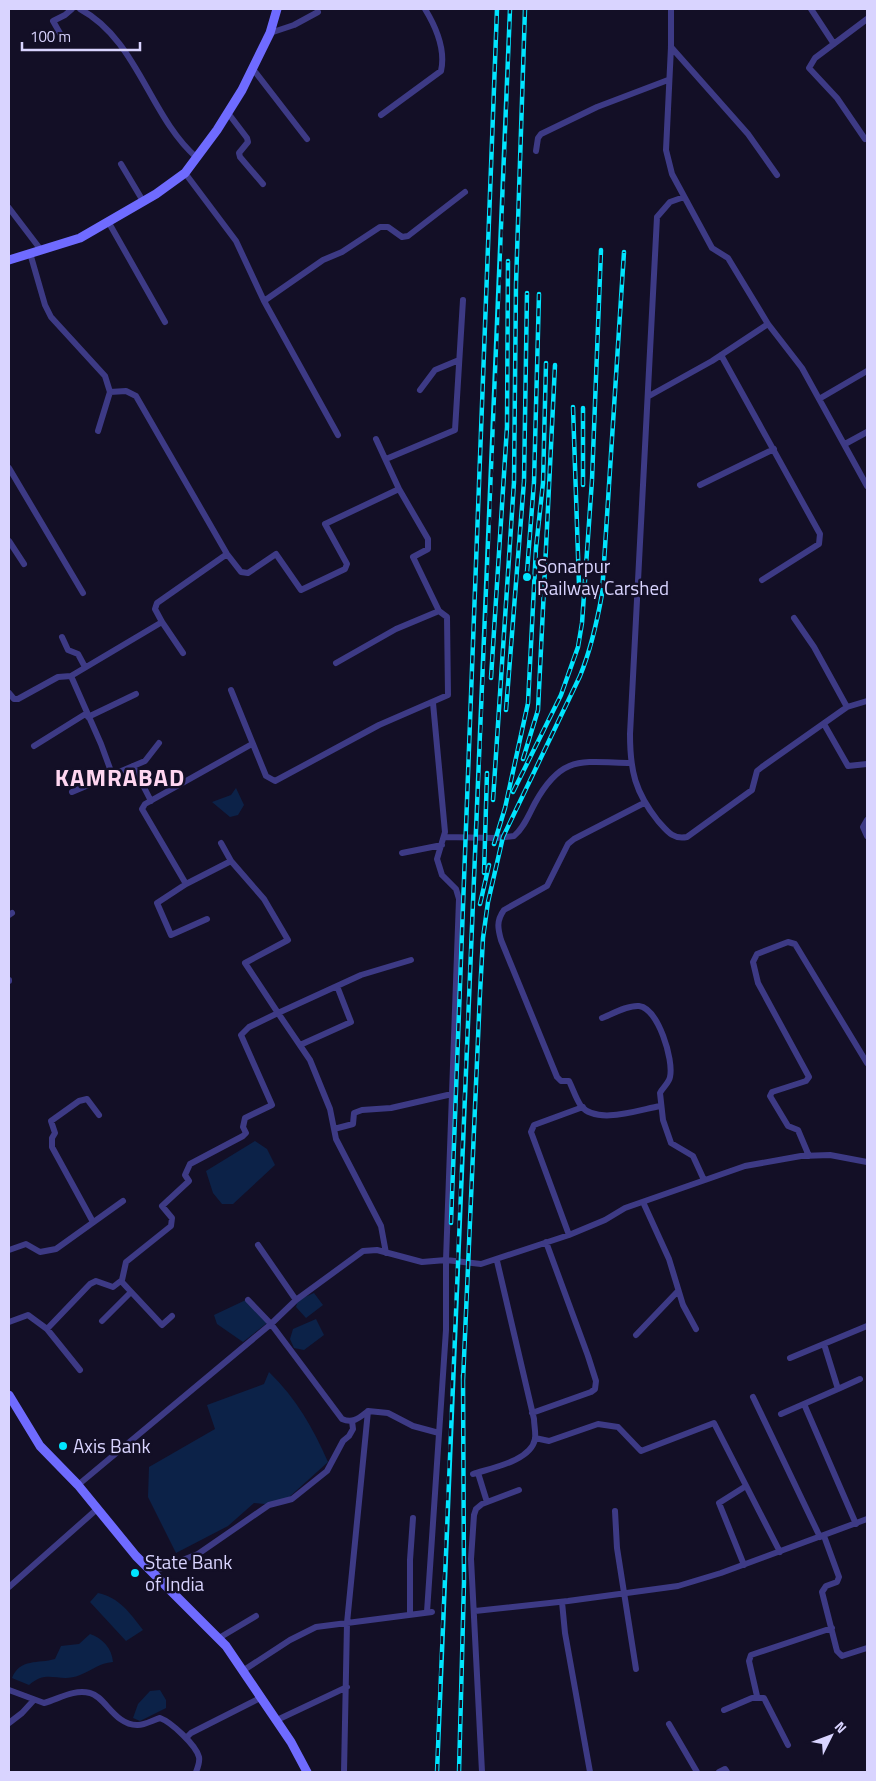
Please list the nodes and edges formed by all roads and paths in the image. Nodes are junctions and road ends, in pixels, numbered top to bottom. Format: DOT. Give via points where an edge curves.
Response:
graph roads {
  1 [pos="72,9"];
  2 [pos="80,9"];
  3 [pos="277,9"];
  4 [pos="425,9"];
  5 [pos="671,9"];
  6 [pos="811,9"];
  7 [pos="318,12"];
  8 [pos="866,22"];
  9 [pos="270,33"];
  10 [pos="61,35"];
  11 [pos="834,44"];
  12 [pos="671,47"];
  13 [pos="253,69"];
  14 [pos="668,80"];
  15 [pos="228,113"];
  16 [pos="381,116"];
  17 [pos="306,139"];
  18 [pos="865,139"];
  19 [pos="536,151"];
  20 [pos="197,158"];
  21 [pos="121,164"];
  22 [pos="184,173"];
  23 [pos="777,175"];
  24 [pos="263,184"];
  25 [pos="465,192"];
  26 [pos="684,197"];
  27 [pos="143,201"];
  28 [pos="9,208"];
  29 [pos="109,223"];
  30 [pos="41,250"];
  31 [pos="30,253"];
  32 [pos="9,260"];
  33 [pos="463,300"];
  34 [pos="264,301"];
  35 [pos="164,322"];
  36 [pos="768,324"];
  37 [pos="722,355"];
  38 [pos="459,360"];
  39 [pos="867,371"];
  40 [pos="420,390"];
  41 [pos="110,392"];
  42 [pos="649,396"];
  43 [pos="819,399"];
  44 [pos="98,431"];
  45 [pos="867,432"];
  46 [pos="338,435"];
  47 [pos="376,439"];
  48 [pos="845,444"];
  49 [pos="774,449"];
  50 [pos="386,459"];
  51 [pos="9,468"];
  52 [pos="700,485"];
  53 [pos="867,486"];
  54 [pos="399,489"];
  55 [pos="9,541"];
  56 [pos="227,554"];
  57 [pos="24,564"];
  58 [pos="762,580"];
  59 [pos="83,593"];
  60 [pos="438,610"];
  61 [pos="794,618"];
  62 [pos="162,622"];
  63 [pos="62,637"];
  64 [pos="183,653"];
  65 [pos="336,663"];
  66 [pos="85,667"];
  67 [pos="71,676"];
  68 [pos="231,690"];
  69 [pos="9,693"];
  70 [pos="136,694"];
  71 [pos="867,701"];
  72 [pos="433,703"];
  73 [pos="847,707"];
  74 [pos="88,715"];
  75 [pos="824,724"];
  76 [pos="159,743"];
  77 [pos="252,744"];
  78 [pos="34,746"];
  79 [pos="632,763"];
  80 [pos="867,764"];
  81 [pos="133,766"];
  82 [pos="112,774"];
  83 [pos="72,792"];
  84 [pos="151,801"];
  85 [pos="644,804"];
  86 [pos="867,820"];
  87 [pos="867,836"];
  88 [pos="444,837"];
  89 [pos="221,842"];
  90 [pos="442,845"];
  91 [pos="402,853"];
  92 [pos="230,861"];
  93 [pos="186,884"];
  94 [pos="207,918"];
  95 [pos="411,960"];
  96 [pos="337,986"];
  97 [pos="278,1013"];
  98 [pos="602,1018"];
  99 [pos="867,1044"];
  100 [pos="300,1045"];
  101 [pos="860,1049"];
  102 [pos="867,1063"];
  103 [pos="452,1094"];
  104 [pos="660,1106"];
  105 [pos="583,1107"];
  106 [pos="99,1115"];
  107 [pos="334,1129"];
  108 [pos="809,1156"];
  109 [pos="867,1164"];
  110 [pos="704,1180"];
  111 [pos="123,1201"];
  112 [pos="643,1202"];
  113 [pos="94,1222"];
  114 [pos="570,1234"];
  115 [pos="546,1242"];
  116 [pos="258,1245"];
  117 [pos="9,1250"];
  118 [pos="386,1253"];
  119 [pos="446,1260"];
  120 [pos="497,1261"];
  121 [pos="121,1281"];
  122 [pos="678,1291"];
  123 [pos="131,1292"];
  124 [pos="248,1300"];
  125 [pos="296,1300"];
  126 [pos="172,1316"];
  127 [pos="102,1321"];
  128 [pos="9,1322"];
  129 [pos="271,1324"];
  130 [pos="867,1326"];
  131 [pos="47,1329"];
  132 [pos="696,1329"];
  133 [pos="636,1335"];
  134 [pos="824,1344"];
  135 [pos="790,1358"];
  136 [pos="80,1370"];
  137 [pos="860,1379"];
  138 [pos="838,1389"];
  139 [pos="9,1395"];
  140 [pos="753,1397"];
  141 [pos="804,1404"];
  142 [pos="368,1411"];
  143 [pos="532,1413"];
  144 [pos="781,1414"];
  145 [pos="352,1421"];
  146 [pos="439,1433"];
  147 [pos="535,1438"];
  148 [pos="78,1485"];
  149 [pos="746,1486"];
  150 [pos="519,1490"];
  151 [pos="487,1502"];
  152 [pos="96,1510"];
  153 [pos="615,1511"];
  154 [pos="413,1518"];
  155 [pos="867,1519"];
  156 [pos="856,1524"];
  157 [pos="822,1536"];
  158 [pos="780,1552"];
  159 [pos="744,1565"];
  160 [pos="152,1572"];
  161 [pos="9,1587"];
  162 [pos="625,1592"];
  163 [pos="562,1602"];
  164 [pos="475,1611"];
  165 [pos="410,1614"];
  166 [pos="256,1616"];
  167 [pos="347,1623"];
  168 [pos="832,1628"];
  169 [pos="219,1638"];
  170 [pos="867,1648"];
  171 [pos="636,1669"];
  172 [pos="244,1670"];
  173 [pos="347,1687"];
  174 [pos="9,1690"];
  175 [pos="757,1696"];
  176 [pos="262,1697"];
  177 [pos="33,1700"];
  178 [pos="724,1710"];
  179 [pos="277,1720"];
  180 [pos="9,1723"];
  181 [pos="669,1724"];
  182 [pos="186,1738"];
  183 [pos="788,1745"];
  184 [pos="196,1772"];
  185 [pos="307,1772"];
  186 [pos="344,1772"];
  187 [pos="482,1772"];
  188 [pos="590,1772"];
  189 [pos="697,1772"];
  190 [pos="719,1772"];
  191 [pos="727,1772"];
  1 -- 10 [label="street" via="53,21"];
  2 -- 20 [label="street" via="103,25 119,42 181,141"];
  3 -- 9 [label="main road"];
  4 -- 16 [label="street" via="437,33 443,63 441,71"];
  5 -- 12 [label="street"];
  6 -- 11 [label="street"];
  7 -- 9 [label="street"];
  8 -- 11 [label="street"];
  9 -- 13 [label="main road"];
  11 -- 18 [label="street" via="815,58 809,68 837,98"];
  12 -- 14 [label="street"];
  12 -- 23 [label="street" via="748,134"];
  13 -- 15 [label="main road"];
  13 -- 17 [label="street"];
  14 -- 19 [label="street" via="598,106 542,134"];
  14 -- 26 [label="street" via="667,158"];
  15 -- 20 [label="main road"];
  15 -- 24 [label="street" via="247,138 240,157"];
  20 -- 22 [label="main road"];
  21 -- 27 [label="street"];
  22 -- 27 [label="main road"];
  22 -- 34 [label="street" via="236,241"];
  25 -- 34 [label="street" via="408,236 402,237 388,227 380,227 342,252 323,260"];
  26 -- 36 [label="street" via="712,248 728,258"];
  26 -- 42 [label="street" via="670,202 657,217"];
  27 -- 29 [label="main road"];
  28 -- 30 [label="street"];
  29 -- 30 [label="main road" via="80,238"];
  29 -- 35 [label="street"];
  30 -- 31 [label="main road"];
  31 -- 32 [label="main road"];
  31 -- 41 [label="street" via="51,317 105,376"];
  33 -- 38 [label="street"];
  34 -- 46 [label="street"];
  36 -- 37 [label="street"];
  36 -- 43 [label="street" via="792,353"];
  37 -- 42 [label="street"];
  37 -- 49 [label="street"];
  38 -- 40 [label="street" via="435,370"];
  38 -- 50 [label="street" via="455,430"];
  39 -- 43 [label="street"];
  41 -- 44 [label="street"];
  41 -- 56 [label="street" via="126,391 136,396"];
  42 -- 79 [label="street" via="630,726"];
  43 -- 48 [label="street"];
  45 -- 48 [label="street"];
  47 -- 50 [label="street"];
  48 -- 53 [label="street"];
  49 -- 52 [label="street"];
  49 -- 58 [label="street" via="820,534 820,540"];
  50 -- 54 [label="street"];
  51 -- 59 [label="street"];
  54 -- 56 [label="street" via="326,524 347,567 304,590 298,587 276,554 244,574"];
  54 -- 60 [label="street" via="428,539 428,549 413,557"];
  55 -- 57 [label="street"];
  56 -- 62 [label="street" via="157,603 155,609"];
  60 -- 65 [label="street" via="396,629"];
  60 -- 72 [label="street" via="447,617 448,695"];
  61 -- 73 [label="street" via="814,646"];
  62 -- 64 [label="street"];
  62 -- 66 [label="street"];
  63 -- 66 [label="street" via="68,650 78,654"];
  66 -- 67 [label="street"];
  67 -- 69 [label="street" via="58,677 18,700"];
  67 -- 74 [label="street"];
  68 -- 77 [label="street"];
  70 -- 74 [label="street"];
  71 -- 73 [label="street"];
  72 -- 77 [label="street" via="379,725 274,781 266,776"];
  72 -- 88 [label="street"];
  73 -- 75 [label="street"];
  74 -- 78 [label="street"];
  74 -- 82 [label="street"];
  75 -- 80 [label="street" via="848,766"];
  75 -- 85 [label="street" via="758,771 752,790 687,837 674,837 667,832"];
  76 -- 81 [label="street" via="145,761"];
  77 -- 84 [label="street"];
  79 -- 85 [label="street"];
  79 -- 88 [label="street" via="578,762 563,768 543,788 514,836"];
  81 -- 82 [label="street"];
  81 -- 84 [label="street"];
  82 -- 83 [label="street"];
  84 -- 93 [label="street" via="142,809 144,816"];
  85 -- 105 [label="street" via="574,839 568,844 547,886 504,910 499,917 501,940 558,1077 561,1081 569,1081"];
  86 -- 87 [label="street" via="863,827"];
  88 -- 90 [label="street"];
  89 -- 92 [label="street"];
  90 -- 91 [label="street"];
  90 -- 103 [label="street" via="437,859 442,875 456,889 459,899"];
  92 -- 93 [label="street"];
  92 -- 97 [label="street" via="264,899 288,940 245,963"];
  93 -- 94 [label="street" via="156,903 171,935"];
  95 -- 96 [label="street"];
  96 -- 97 [label="street"];
  96 -- 100 [label="street" via="351,1022"];
  97 -- 100 [label="street"];
  97 -- 121 [label="street" via="249,1027 241,1035 272,1104 245,1118 243,1127 246,1133 243,1136 190,1164 185,1176 189,1181 162,1206 172,1218 171,1226 126,1262"];
  98 -- 104 [label="street" via="633,1006 648,1009 655,1018 665,1042 671,1074 660,1093"];
  99 -- 101 [label="street"];
  100 -- 107 [label="street" via="323,1091"];
  101 -- 102 [label="street"];
  101 -- 108 [label="street" via="795,944 788,942 757,954 753,962 758,983 810,1077 772,1092 770,1096 788,1126 798,1130"];
  103 -- 107 [label="street" via="391,1108 362,1110 354,1113 353,1124"];
  103 -- 119 [label="street"];
  104 -- 105 [label="street" via="601,1116"];
  104 -- 110 [label="street" via="671,1143 692,1156"];
  105 -- 114 [label="street" via="534,1126 531,1132"];
  106 -- 113 [label="street" via="87,1100 79,1101 51,1120 55,1133 52,1147"];
  107 -- 118 [label="street" via="347,1162 381,1226"];
  108 -- 109 [label="street" via="830,1155"];
  108 -- 110 [label="street" via="745,1166"];
  110 -- 112 [label="street"];
  111 -- 113 [label="street"];
  112 -- 114 [label="street"];
  112 -- 122 [label="street" via="669,1260"];
  113 -- 117 [label="street" via="56,1249 45,1253 26,1244"];
  114 -- 115 [label="street"];
  115 -- 120 [label="street"];
  115 -- 143 [label="street" via="596,1381 591,1392"];
  116 -- 125 [label="street"];
  118 -- 119 [label="street" via="422,1262"];
  118 -- 125 [label="street" via="377,1250 358,1253"];
  119 -- 120 [label="street" via="476,1265"];
  119 -- 146 [label="street" via="446,1330"];
  120 -- 143 [label="street"];
  121 -- 123 [label="street"];
  121 -- 131 [label="street" via="113,1287 96,1281 90,1284"];
  122 -- 132 [label="street"];
  122 -- 133 [label="street"];
  123 -- 126 [label="street" via="162,1325"];
  123 -- 127 [label="street"];
  124 -- 129 [label="street"];
  125 -- 129 [label="street"];
  128 -- 131 [label="street" via="28,1315"];
  129 -- 145 [label="street" via="342,1419"];
  129 -- 148 [label="street"];
  130 -- 134 [label="street"];
  131 -- 136 [label="street"];
  134 -- 135 [label="street"];
  134 -- 138 [label="street"];
  137 -- 138 [label="street"];
  138 -- 141 [label="street"];
  139 -- 148 [label="main road" via="40,1446"];
  140 -- 157 [label="street"];
  141 -- 144 [label="street"];
  141 -- 156 [label="street"];
  142 -- 145 [label="street"];
  142 -- 146 [label="street" via="388,1413 413,1426"];
  142 -- 167 [label="street"];
  143 -- 147 [label="street"];
  145 -- 160 [label="street" via="353,1429 327,1471 292,1499 269,1505 198,1554"];
  146 -- 165 [label="street" via="429,1612"];
  147 -- 149 [label="street" via="550,1441 598,1424 618,1427 641,1451 714,1423"];
  147 -- 151 [label="street" via="530,1450 519,1457 476,1473"];
  148 -- 152 [label="main road"];
  149 -- 158 [label="street"];
  149 -- 159 [label="street" via="719,1503"];
  150 -- 151 [label="street"];
  151 -- 164 [label="street" via="476,1508 474,1516 471,1558"];
  152 -- 160 [label="main road"];
  152 -- 161 [label="street"];
  153 -- 162 [label="street" via="617,1548"];
  154 -- 165 [label="street"];
  155 -- 156 [label="street"];
  156 -- 157 [label="street"];
  157 -- 158 [label="street"];
  157 -- 168 [label="street" via="839,1577 822,1592"];
  158 -- 159 [label="street"];
  159 -- 162 [label="street" via="678,1586"];
  160 -- 169 [label="main road"];
  162 -- 163 [label="street"];
  162 -- 171 [label="street"];
  163 -- 164 [label="street"];
  163 -- 188 [label="street"];
  164 -- 187 [label="street"];
  165 -- 167 [label="street"];
  166 -- 169 [label="street"];
  167 -- 172 [label="street" via="316,1628 298,1636"];
  167 -- 173 [label="street"];
  168 -- 170 [label="street" via="837,1651 842,1656"];
  168 -- 175 [label="street" via="751,1655 749,1661"];
  169 -- 172 [label="main road"];
  172 -- 176 [label="main road"];
  173 -- 179 [label="street"];
  173 -- 186 [label="street"];
  174 -- 177 [label="street"];
  175 -- 178 [label="street"];
  175 -- 183 [label="street" via="767,1702"];
  176 -- 179 [label="main road"];
  176 -- 182 [label="street"];
  177 -- 180 [label="street"];
  177 -- 182 [label="street" via="44,1703 70,1694 88,1693 95,1695 112,1713 129,1724 141,1725 160,1718"];
  179 -- 185 [label="main road"];
  181 -- 189 [label="street"];
  182 -- 184 [label="street" via="200,1760"];
  190 -- 191 [label="street" via="725,1769"];
}
